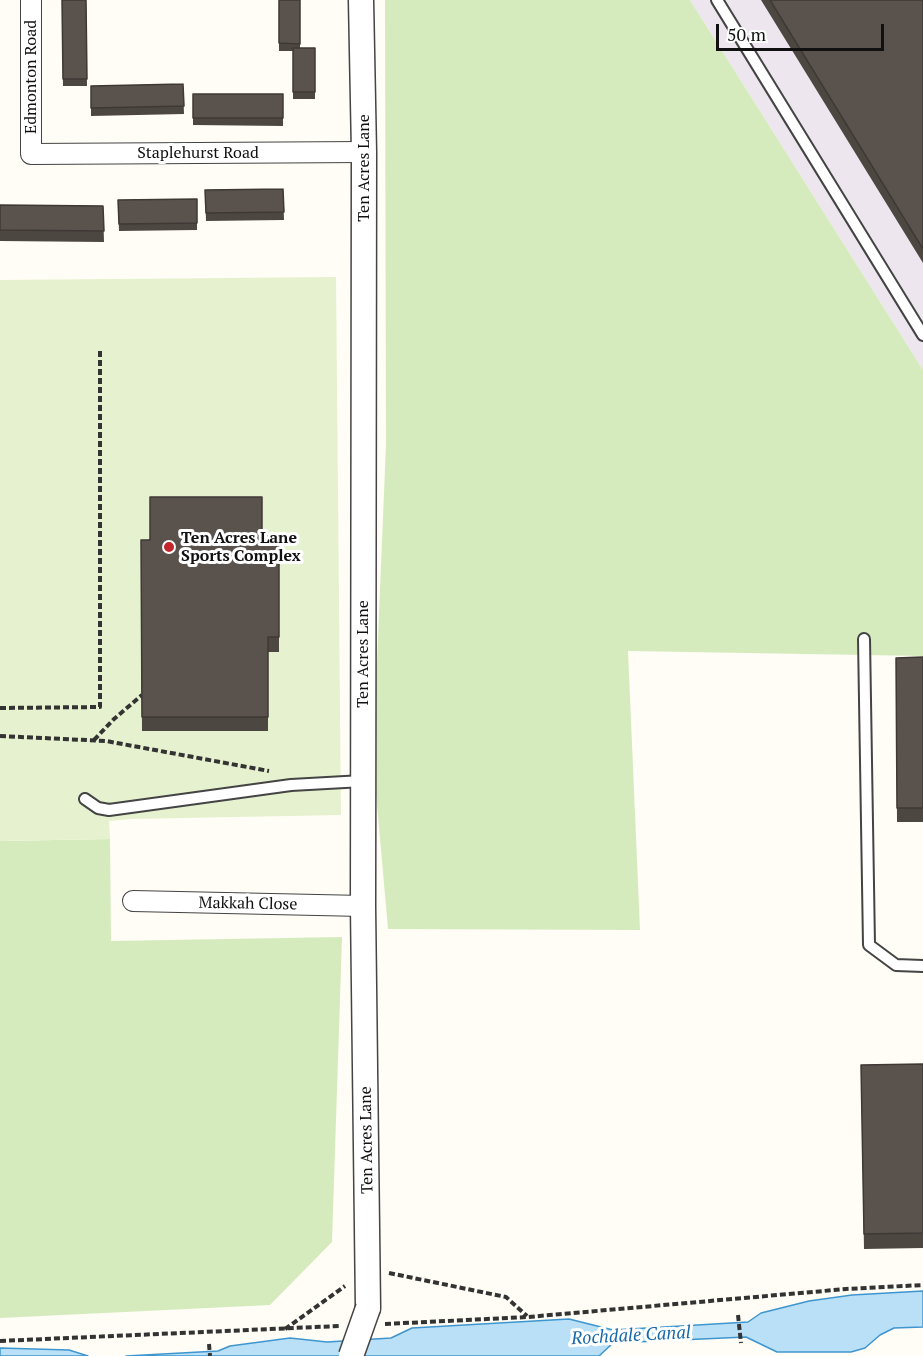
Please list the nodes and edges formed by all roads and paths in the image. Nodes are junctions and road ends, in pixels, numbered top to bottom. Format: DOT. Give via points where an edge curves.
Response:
graph roads {
  1 [pos="31,0"];
  2 [pos="361,0"];
  3 [pos="717,0"];
  4 [pos="364,152"];
  5 [pos="31,154"];
  6 [pos="923,335"];
  7 [pos="100,350"];
  8 [pos="864,639"];
  9 [pos="142,695"];
  10 [pos="0,708"];
  11 [pos="0,736"];
  12 [pos="93,740"];
  13 [pos="363,781"];
  14 [pos="280,786"];
  15 [pos="85,799"];
  16 [pos="133,902"];
  17 [pos="363,906"];
  18 [pos="923,966"];
  19 [pos="369,1269"];
  20 [pos="923,1285"];
  21 [pos="738,1315"];
  22 [pos="373,1316"];
  23 [pos="528,1317"];
  24 [pos="343,1326"];
  25 [pos="285,1329"];
  26 [pos="0,1341"];
  27 [pos="741,1343"];
  28 [pos="209,1344"];
  29 [pos="210,1356"];
  30 [pos="351,1356"];
  1 -- 5 [label="street, Edmonton Road"];
  2 -- 4 [label="street, Ten Acres Lane"];
  3 -- 6 [label="lane"];
  4 -- 5 [label="street, Staplehurst Road"];
  4 -- 13 [label="street, Ten Acres Lane"];
  7 -- 10 [label="path" via="100,707"];
  8 -- 18 [label="lane" via="869,945 896,965"];
  9 -- 12 [label="path"];
  11 -- 12 [label="path"];
  12 -- 14 [label="path" via="280,773"];
  13 -- 14 [label="lane"];
  13 -- 17 [label="street, Ten Acres Lane"];
  14 -- 15 [label="lane" via="109,810"];
  16 -- 17 [label="street, Makkah Close"];
  17 -- 19 [label="street, Ten Acres Lane"];
  19 -- 22 [label="street, Ten Acres Lane"];
  19 -- 23 [label="path" via="506,1297"];
  19 -- 25 [label="path"];
  20 -- 23 [label="path"];
  21 -- 27 [label="path"];
  22 -- 23 [label="path"];
  22 -- 30 [label="street, Ten Acres Lane, bridge"];
  24 -- 25 [label="path"];
  25 -- 26 [label="path"];
  28 -- 29 [label="path"];
}
